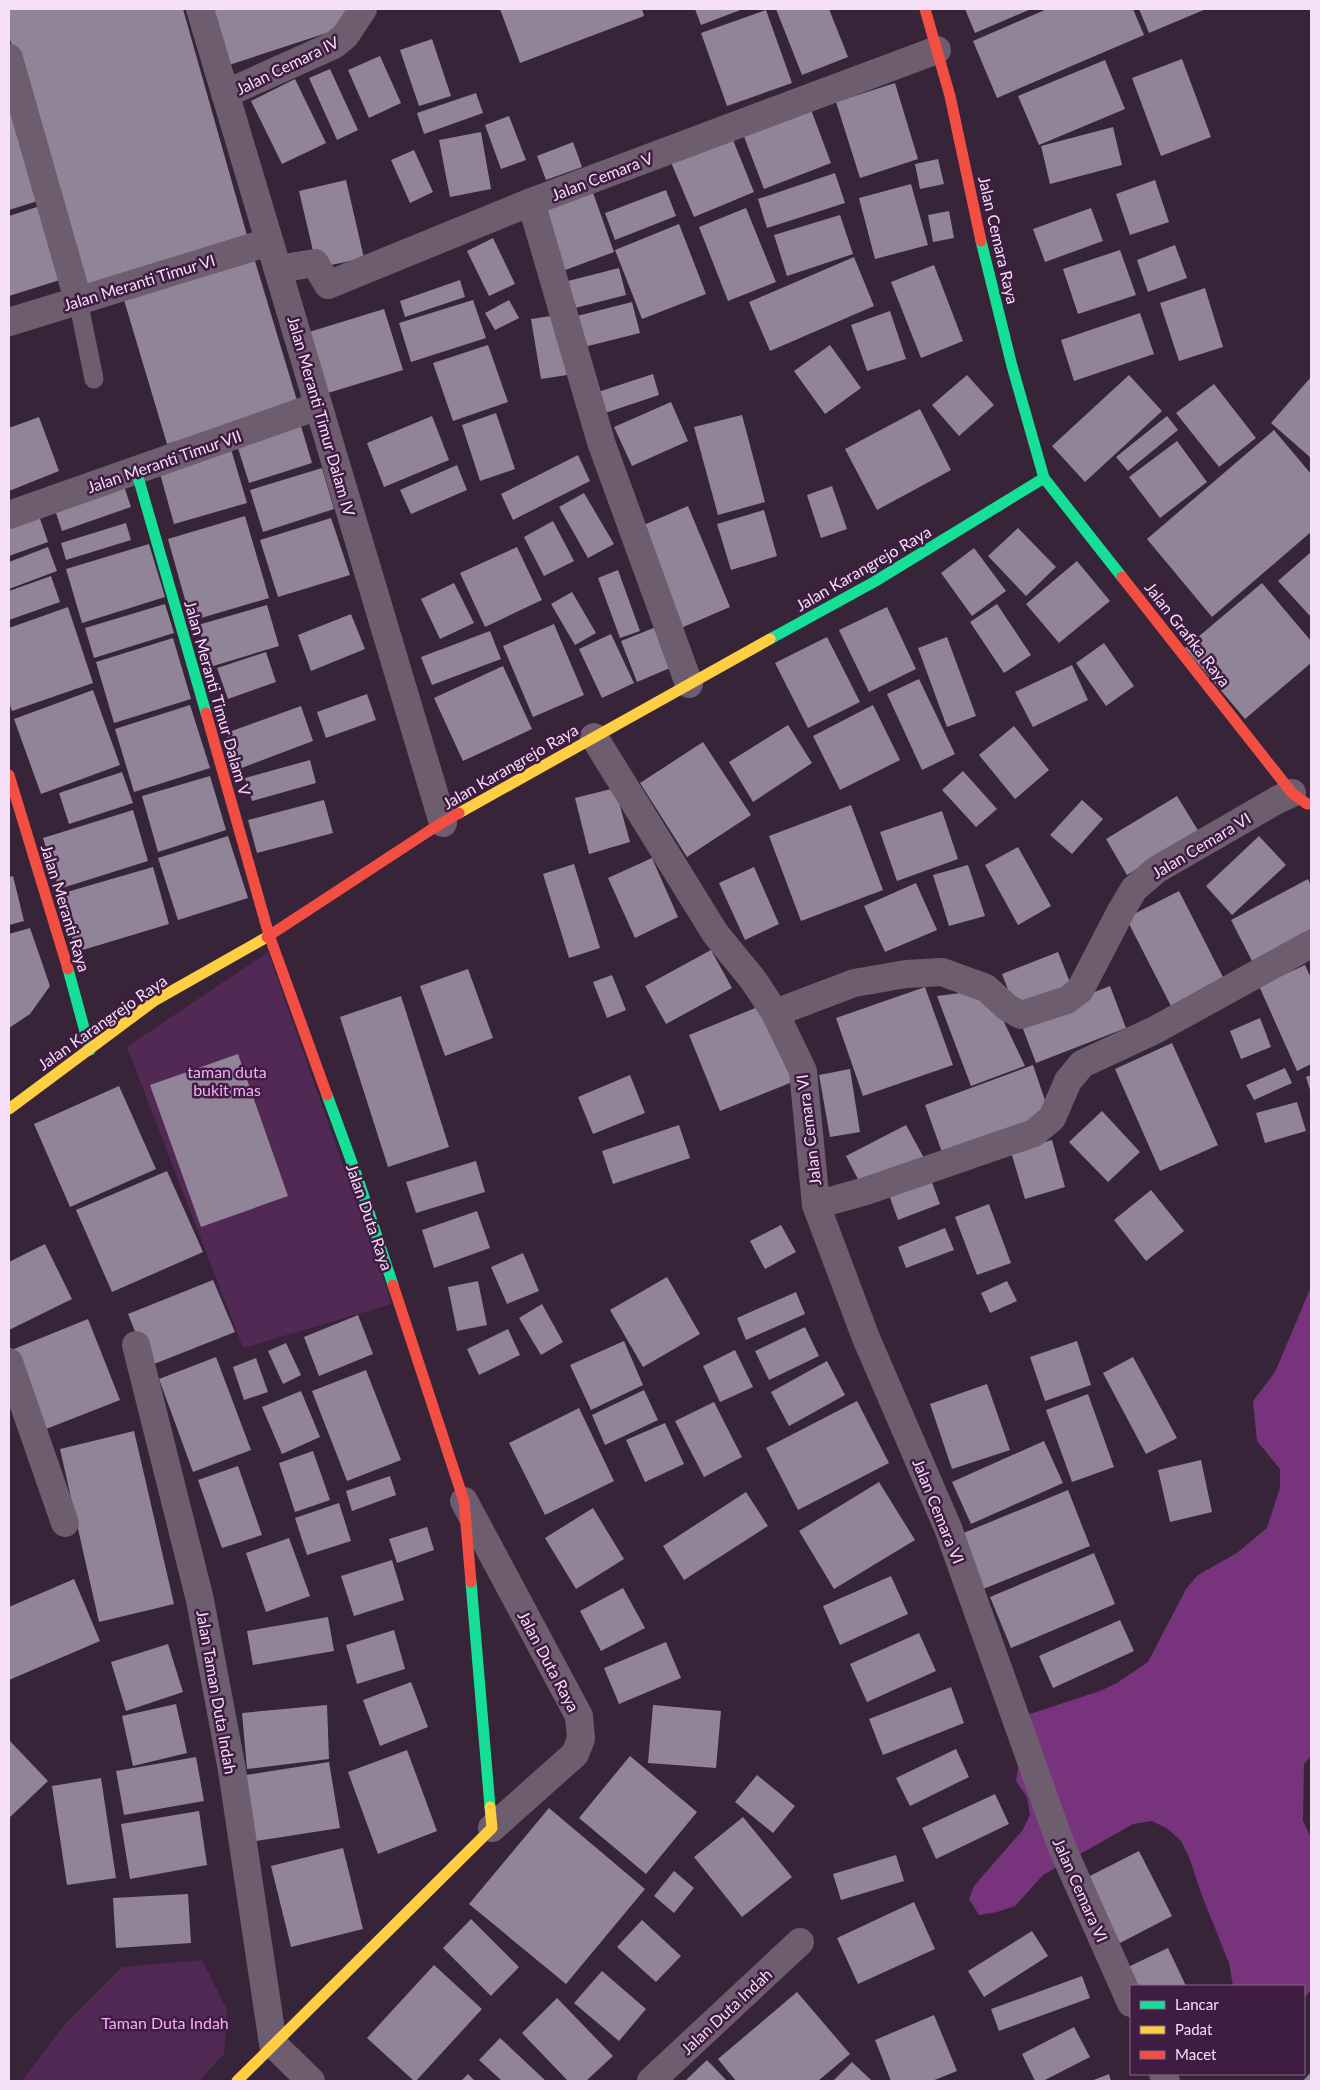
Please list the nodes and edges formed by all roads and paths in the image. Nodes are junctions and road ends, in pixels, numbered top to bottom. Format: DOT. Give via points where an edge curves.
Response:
graph roads {
  1 [pos="200,9"];
  2 [pos="363,9"];
  3 [pos="925,9"];
  4 [pos="937,50"];
  5 [pos="9,58"];
  6 [pos="225,94"];
  7 [pos="531,202"];
  8 [pos="268,242"];
  9 [pos="278,269"];
  10 [pos="78,300"];
  11 [pos="9,322"];
  12 [pos="94,378"];
  13 [pos="318,406"];
  14 [pos="136,470"];
  15 [pos="1044,478"];
  16 [pos="9,515"];
  17 [pos="689,684"];
  18 [pos="594,737"];
  19 [pos="9,776"];
  20 [pos="1302,799"];
  21 [pos="443,823"];
  22 [pos="269,935"];
  23 [pos="1311,944"];
  24 [pos="775,1013"];
  25 [pos="90,1050"];
  26 [pos="9,1109"];
  27 [pos="816,1205"];
  28 [pos="136,1345"];
  29 [pos="9,1362"];
  30 [pos="464,1501"];
  31 [pos="65,1523"];
  32 [pos="492,1828"];
  33 [pos="800,1942"];
  34 [pos="1130,2001"];
  35 [pos="273,2044"];
  36 [pos="237,2081"];
  37 [pos="311,2081"];
  38 [pos="651,2081"];
  1 -- 6 [label="street, Jalan Meranti Timur Dalam IV"];
  2 -- 6 [label="street, Jalan Cemara IV" via="345,36 334,45"];
  3 -- 4 [label="main road, Jalan Cemara Raya"];
  4 -- 7 [label="street, Jalan Cemara V"];
  4 -- 15 [label="main road, Jalan Cemara Raya" via="988,274"];
  5 -- 10 [label="street"];
  6 -- 8 [label="street, Jalan Meranti Timur Dalam IV"];
  7 -- 9 [label="street, Jalan Cemara V" via="328,285 315,263"];
  7 -- 17 [label="street" via="601,442"];
  8 -- 9 [label="street, Jalan Meranti Timur Dalam IV"];
  8 -- 10 [label="street, Jalan Meranti Timur VI"];
  9 -- 13 [label="street, Jalan Meranti Timur Dalam IV"];
  10 -- 11 [label="street, Jalan Meranti Timur VI"];
  10 -- 12 [label="lane"];
  13 -- 14 [label="street, Jalan Meranti Timur VII"];
  13 -- 21 [label="street, Jalan Meranti Timur Dalam IV"];
  14 -- 16 [label="street, Jalan Meranti Timur VII"];
  14 -- 22 [label="main road, Jalan Meranti Timur Dalam V"];
  15 -- 17 [label="main road, Jalan Karangrejo Raya" via="874,582"];
  15 -- 20 [label="main road, Jalan Grafika Raya"];
  17 -- 18 [label="main road, Jalan Karangrejo Raya"];
  18 -- 21 [label="main road, Jalan Karangrejo Raya"];
  18 -- 24 [label="street, Jalan Cemara VI" via="715,933 754,980"];
  19 -- 25 [label="main road, Jalan Meranti Raya"];
  20 -- 24 [label="street, Jalan Cemara VI" via="1277,800 1156,870 1134,889 1080,990 1067,1000 1021,1015 986,988 942,972 933,972 854,983"];
  21 -- 22 [label="main road, Jalan Karangrejo Raya"];
  22 -- 25 [label="main road, Jalan Karangrejo Raya" via="154,1001"];
  22 -- 30 [label="main road, Jalan Duta Raya" via="359,1182"];
  23 -- 27 [label="street" via="1155,1030 1082,1064 1068,1081 1052,1118 1034,1133"];
  24 -- 27 [label="street, Jalan Cemara VI" via="803,1071"];
  25 -- 26 [label="main road, Jalan Karangrejo Raya"];
  27 -- 34 [label="street, Jalan Cemara VI" via="866,1338 948,1528 1061,1845"];
  28 -- 35 [label="street, Jalan Taman Duta Indah" via="200,1600 232,1770"];
  29 -- 31 [label="street"];
  30 -- 32 [label="main road, Jalan Duta Raya"];
  30 -- 32 [label="street, Jalan Duta Raya" via="579,1716 581,1739 575,1754"];
  32 -- 35 [label="main road, Jalan Duta Raya"];
  33 -- 38 [label="street, Jalan Duta Indah"];
  35 -- 36 [label="main road, Jalan Duta Raya"];
  35 -- 37 [label="street"];
}
